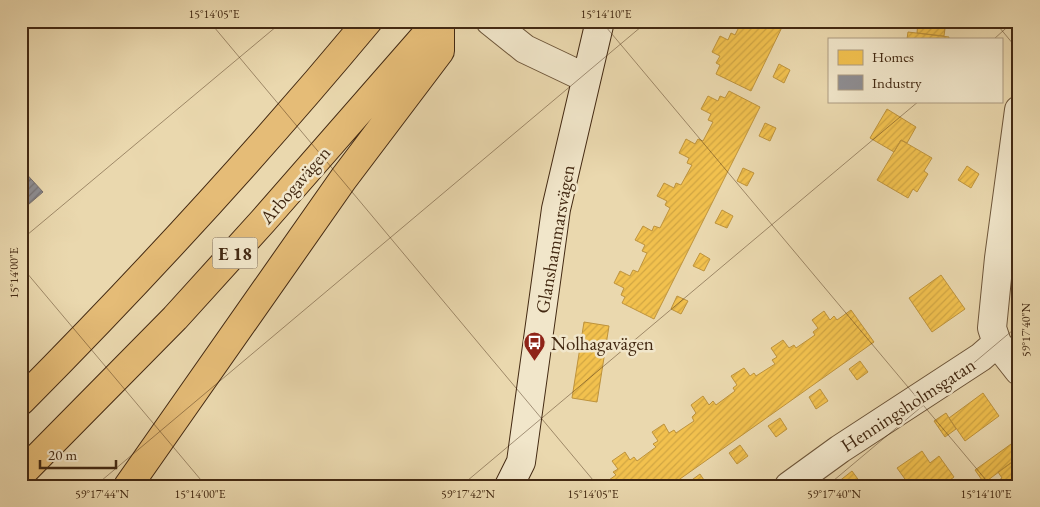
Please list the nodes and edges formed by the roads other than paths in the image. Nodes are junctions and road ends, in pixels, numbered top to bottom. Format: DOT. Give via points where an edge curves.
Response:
graph roads {
  1 [pos="368,21"];
  2 [pos="439,21"];
  3 [pos="490,21"];
  4 [pos="600,21"];
  5 [pos="586,78"];
  6 [pos="1019,110"];
  7 [pos="997,343"];
  8 [pos="1019,371"];
  9 [pos="21,401"];
  10 [pos="21,474"];
  11 [pos="128,486"];
  12 [pos="509,486"];
  13 [pos="789,486"];
  1 -- 9 [label="highway, E 18" via="223,189"];
  2 -- 10 [label="highway, Arbogavägen / E 18" via="175,318"];
  2 -- 11 [label="highway, E 18" via="440,51 344,178"];
  3 -- 5 [label="street" via="525,49"];
  4 -- 5 [label="street, Glanshammarsvägen"];
  5 -- 12 [label="street, Glanshammarsvägen" via="556,209 520,462"];
  6 -- 7 [label="street" via="992,328"];
  7 -- 8 [label="street"];
  7 -- 13 [label="street, Henningsholmsgatan"];
}
